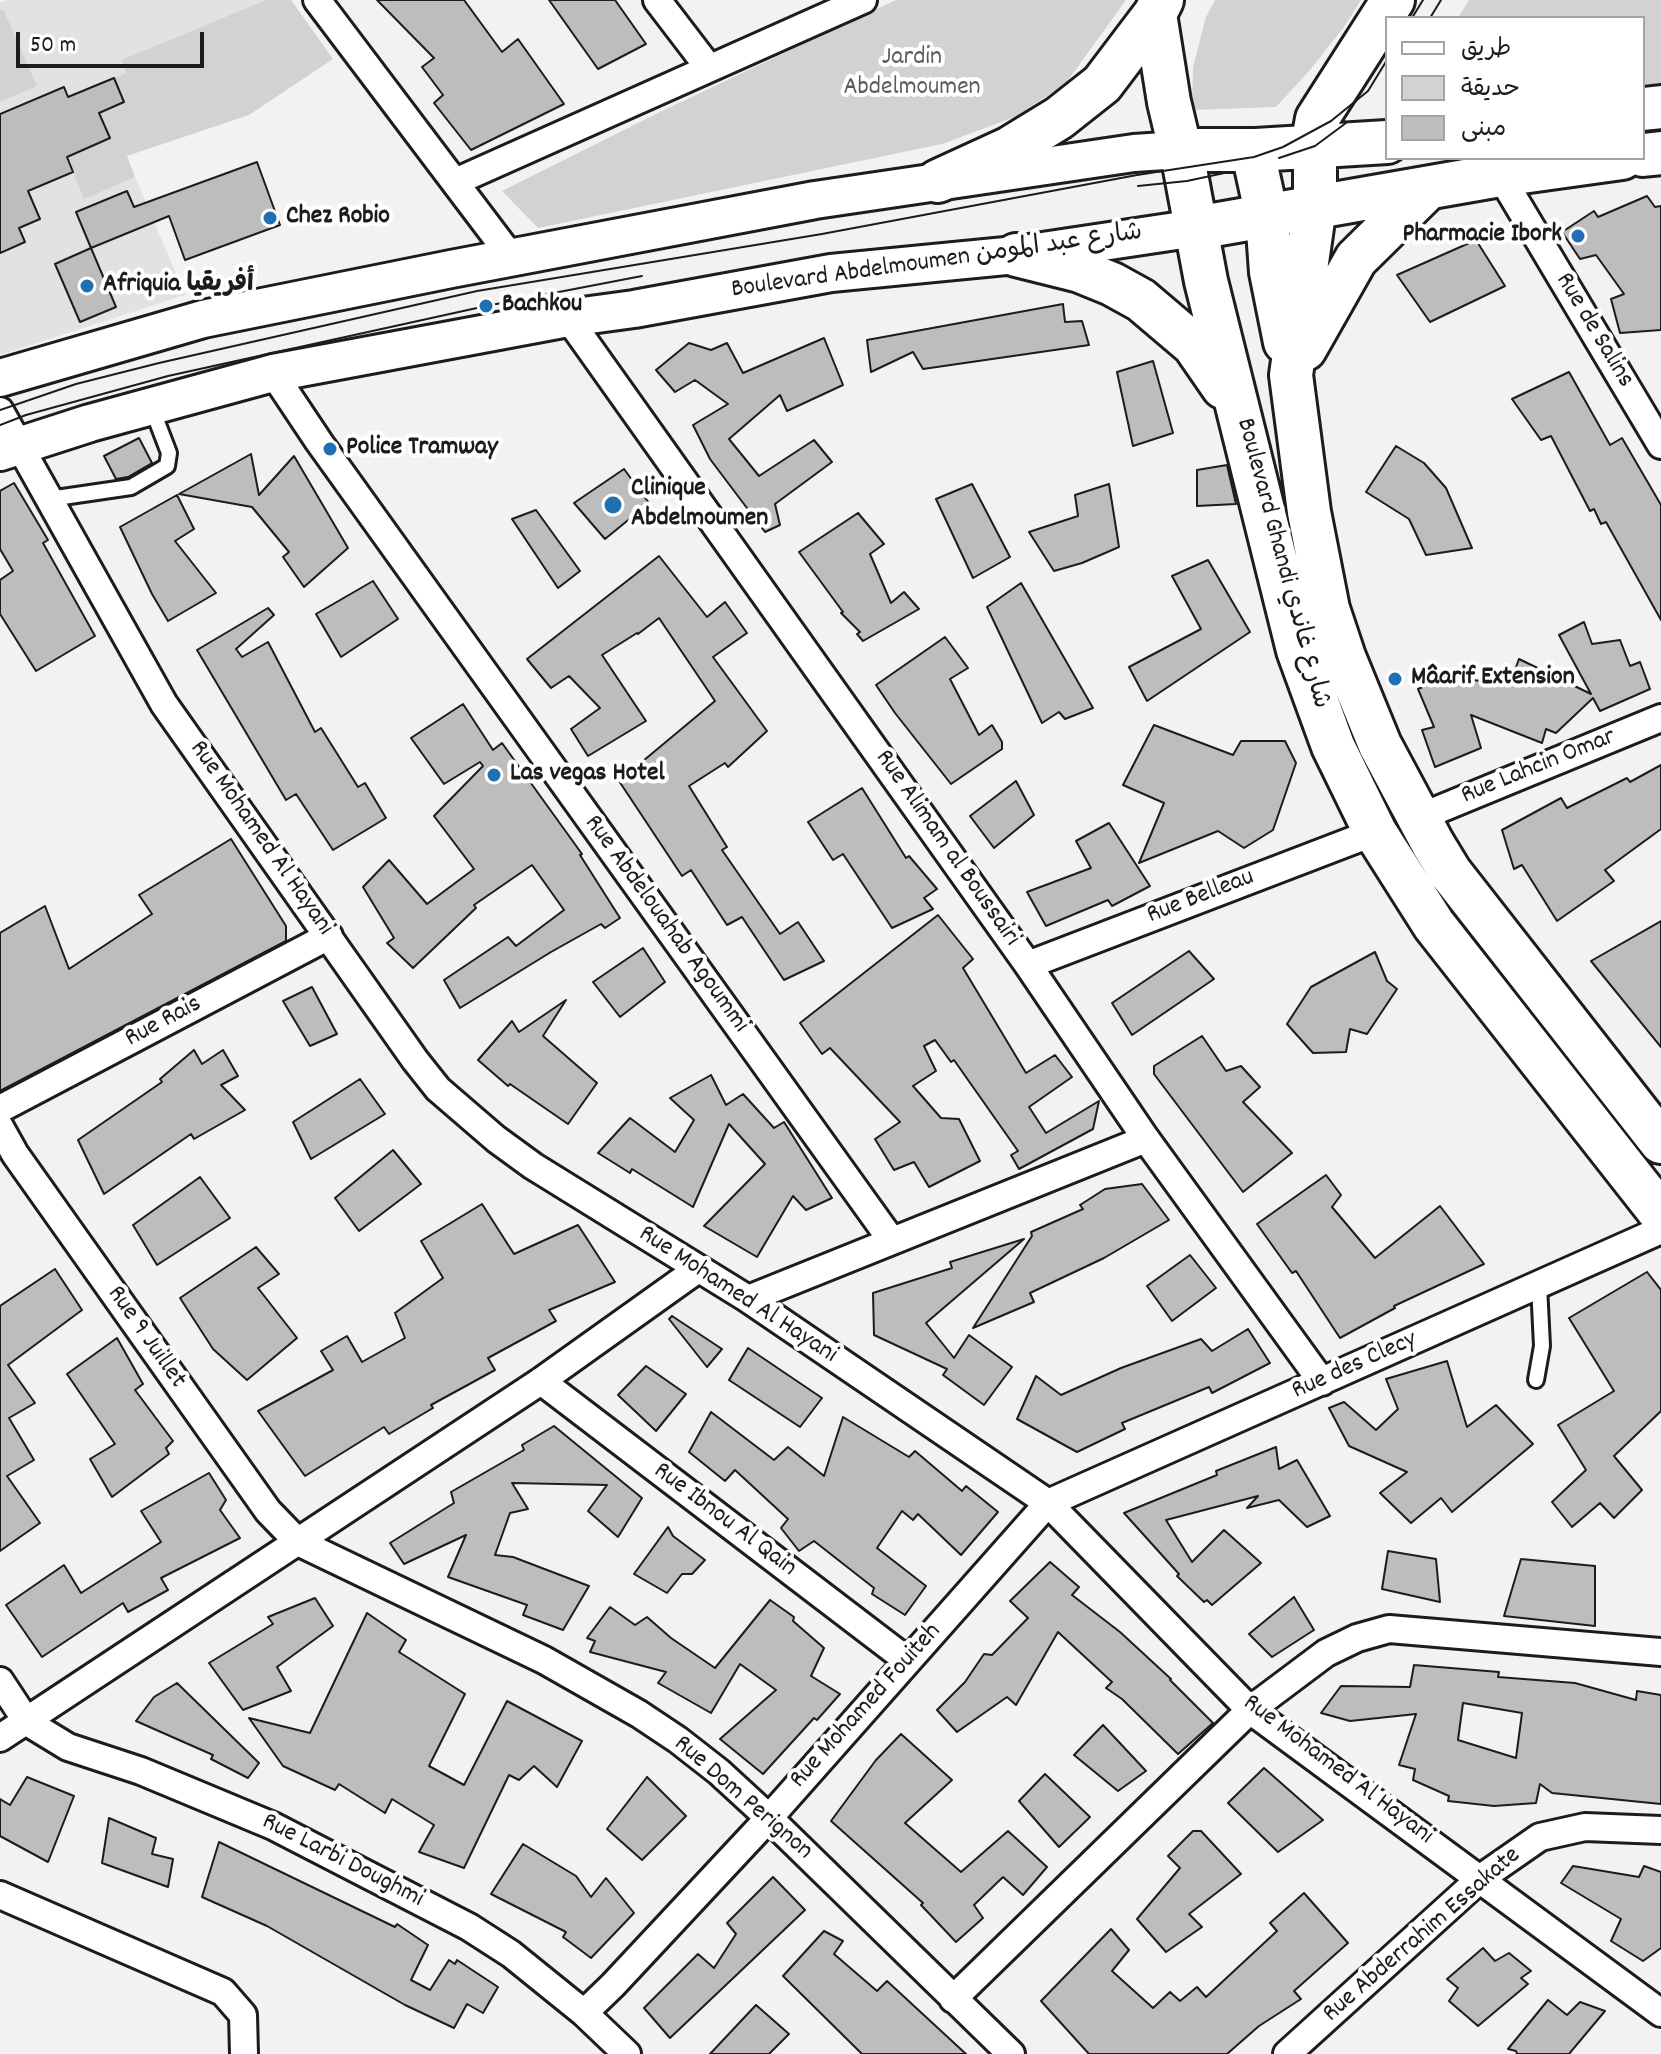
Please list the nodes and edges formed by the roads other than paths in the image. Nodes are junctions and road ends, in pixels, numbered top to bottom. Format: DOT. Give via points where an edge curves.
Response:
graph roads {
  1 [pos="317,0"];
  2 [pos="657,0"];
  3 [pos="863,0"];
  4 [pos="1393,0"];
  5 [pos="1159,7"];
  6 [pos="709,68"];
  7 [pos="1385,142"];
  8 [pos="1315,146"];
  9 [pos="1180,150"];
  10 [pos="1256,150"];
  11 [pos="1608,160"];
  12 [pos="1500,175"];
  13 [pos="938,181"];
  14 [pos="455,182"];
  15 [pos="1428,188"];
  16 [pos="1315,206"];
  17 [pos="1267,216"];
  18 [pos="1196,228"];
  19 [pos="1016,255"];
  20 [pos="512,258"];
  21 [pos="568,318"];
  22 [pos="273,373"];
  23 [pos="1291,375"];
  24 [pos="0,378"];
  25 [pos="151,406"];
  26 [pos="0,411"];
  27 [pos="1240,417"];
  28 [pos="1661,445"];
  29 [pos="9,449"];
  30 [pos="49,499"];
  31 [pos="1661,718"];
  32 [pos="1418,818"];
  33 [pos="1375,832"];
  34 [pos="329,936"];
  35 [pos="1028,965"];
  36 [pos="0,1109"];
  37 [pos="0,1127"];
  38 [pos="1146,1139"];
  39 [pos="1661,1142"];
  40 [pos="1661,1214"];
  41 [pos="1661,1230"];
  42 [pos="892,1241"];
  43 [pos="698,1269"];
  44 [pos="1539,1285"];
  45 [pos="748,1299"];
  46 [pos="1536,1380"];
  47 [pos="541,1381"];
  48 [pos="1322,1382"];
  49 [pos="1048,1503"];
  50 [pos="298,1542"];
  51 [pos="1661,1652"];
  52 [pos="908,1661"];
  53 [pos="0,1681"];
  54 [pos="1250,1710"];
  55 [pos="27,1722"];
  56 [pos="0,1738"];
  57 [pos="769,1818"];
  58 [pos="1661,1830"];
  59 [pos="1481,1878"];
  60 [pos="0,1895"];
  61 [pos="953,1999"];
  62 [pos="584,2013"];
  63 [pos="1661,2013"];
  64 [pos="244,2054"];
  65 [pos="627,2054"];
  66 [pos="1011,2054"];
  67 [pos="1287,2054"];
  1 -- 14 [label="street"];
  2 -- 6 [label="street"];
  3 -- 6 [label="street"];
  4 -- 8 [label="main road, Boulevard Ghandi شارع غاندي" via="1317,119"];
  5 -- 9 [label="main road, Boulevard Ghandi شارع غاندي"];
  5 -- 13 [label="main road" via="1102,84 1059,118"];
  6 -- 14 [label="street"];
  7 -- 8 [label="main road"];
  8 -- 10 [label="main road"];
  8 -- 16 [label="main road, Boulevard Ghandi شارع غاندي"];
  9 -- 10 [label="main road"];
  9 -- 13 [label="main road"];
  9 -- 18 [label="main road, Boulevard Ghandi شارع غاندي"];
  10 -- 17 [label="main road, Boulevard Ghandi شارع غاندي"];
  11 -- 12 [label="main road, Boulevard Abdelmoumen شارع عبد المومن"];
  12 -- 15 [label="main road, Boulevard Abdelmoumen شارع عبد المومن"];
  12 -- 28 [label="street, Rue de Salins"];
  13 -- 20 [label="main road"];
  14 -- 20 [label="street"];
  15 -- 16 [label="main road, Boulevard Abdelmoumen شارع عبد المومن"];
  15 -- 23 [label="main road" via="1356,259"];
  16 -- 17 [label="main road, Boulevard Abdelmoumen شارع عبد المومن"];
  16 -- 23 [label="main road, Boulevard Ghandi شارع غاندي"];
  17 -- 18 [label="main road, Boulevard Abdelmoumen شارع عبد المومن"];
  17 -- 23 [label="main road, Boulevard Ghandi شارع غاندي" via="1271,272"];
  18 -- 19 [label="main road, Boulevard Abdelmoumen شارع عبد المومن"];
  18 -- 27 [label="main road, Boulevard Ghandi شارع غاندي"];
  19 -- 21 [label="main road, Boulevard Abdelmoumen شارع عبد المومن" via="831,273"];
  19 -- 27 [label="main road" via="1080,271 1141,300 1194,345"];
  20 -- 24 [label="main road" via="203,319"];
  21 -- 22 [label="main road, Boulevard Abdelmoumen شارع عبد المومن"];
  21 -- 35 [label="street, Rue Alimam al Boussairi"];
  22 -- 25 [label="main road, Boulevard Abdelmoumen شارع عبد المومن"];
  22 -- 42 [label="street, Rue Abdelouahab Agoummi"];
  23 -- 32 [label="main road, Boulevard Ghandi شارع غاندي" via="1328,609 1380,745"];
  25 -- 29 [label="main road, Boulevard Abdelmoumen شارع عبد المومن"];
  25 -- 30 [label="lane" via="169,453 167,466 131,487"];
  26 -- 29 [label="street, Rue Mohamed Al Hayani"];
  27 -- 33 [label="main road, Boulevard Ghandi شارع غاندي" via="1298,650 1333,746"];
  29 -- 30 [label="street, Rue Mohamed Al Hayani"];
  30 -- 34 [label="street, Rue Mohamed Al Hayani" via="164,704"];
  31 -- 32 [label="street, Rue Lahcin Omar"];
  32 -- 39 [label="main road, Boulevard Ghandi شارع غاندي" via="1450,872"];
  33 -- 35 [label="street, Rue Belleau"];
  33 -- 40 [label="main road, Boulevard Ghandi شارع غاندي" via="1434,925"];
  34 -- 36 [label="street, Rue Rais"];
  34 -- 43 [label="street, Rue Mohamed Al Hayani" via="438,1089 533,1166"];
  35 -- 38 [label="street, Rue Alimam al Boussairi"];
  37 -- 50 [label="street, Rue 9 Juillet" via="268,1511"];
  38 -- 42 [label="street"];
  38 -- 48 [label="street, Rue Alimam al Boussairi"];
  41 -- 44 [label="street, Rue des Clecy"];
  42 -- 45 [label="street"];
  43 -- 45 [label="street, Rue Mohamed Al Hayani"];
  43 -- 47 [label="street"];
  44 -- 46 [label="lane" via="1542,1346"];
  44 -- 48 [label="street, Rue des Clecy"];
  45 -- 49 [label="street, Rue Mohamed Al Hayani"];
  47 -- 50 [label="street"];
  47 -- 52 [label="street, Rue Ibnou Al Qain"];
  48 -- 49 [label="street, Rue des Clecy"];
  49 -- 52 [label="street, Rue Mohamed Fouiteh"];
  49 -- 54 [label="street, Rue Mohamed Al Hayani"];
  50 -- 55 [label="street"];
  50 -- 57 [label="street, Rue Dom Perignon" via="544,1660 639,1714 719,1772"];
  51 -- 54 [label="street" via="1389,1629 1326,1653"];
  52 -- 57 [label="street, Rue Mohamed Fouiteh"];
  53 -- 55 [label="street"];
  54 -- 59 [label="street, Rue Mohamed Al Hayani"];
  54 -- 61 [label="street"];
  55 -- 56 [label="street"];
  55 -- 62 [label="street, Rue Larbi Doughmi" via="68,1747 273,1826 405,1892 511,1954"];
  57 -- 61 [label="street, Rue Dom Perignon"];
  57 -- 62 [label="street, Rue Mohamed Fouiteh"];
  58 -- 59 [label="street, Rue Abderrahim Essakate" via="1585,1827 1540,1837"];
  59 -- 63 [label="street, Rue Mohamed Al Hayani"];
  59 -- 67 [label="street, Rue Abderrahim Essakate"];
  60 -- 64 [label="street" via="223,1992 243,2015"];
  61 -- 66 [label="street, Rue Dom Perignon"];
  62 -- 65 [label="street, Rue Larbi Doughmi"];
}
